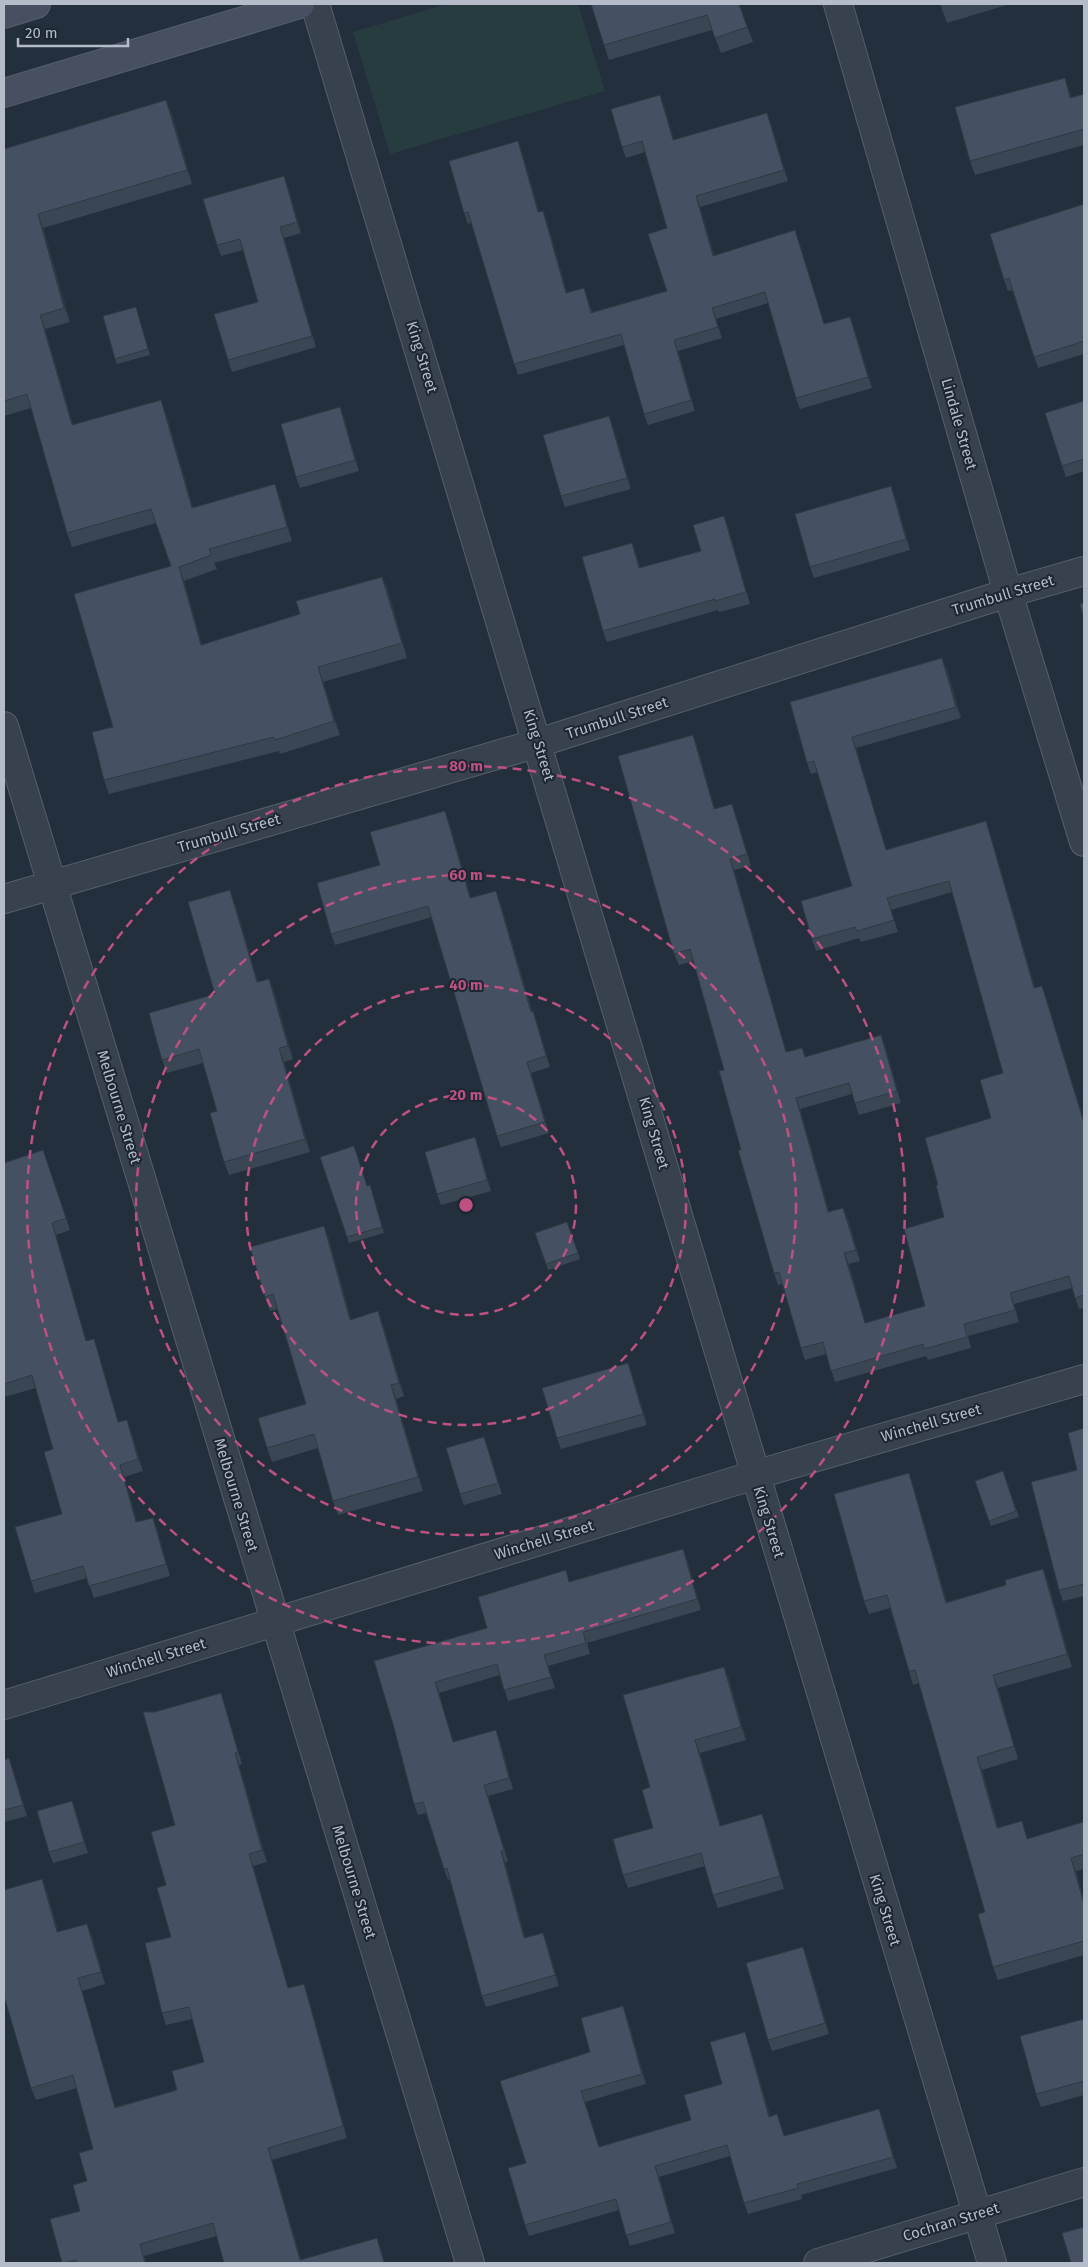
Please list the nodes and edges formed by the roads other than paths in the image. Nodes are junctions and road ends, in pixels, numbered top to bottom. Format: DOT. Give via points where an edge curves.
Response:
graph roads {
  1 [pos="36,4"];
  2 [pos="300,4"];
  3 [pos="315,4"];
  4 [pos="838,4"];
  5 [pos="4,14"];
  6 [pos="4,93"];
  7 [pos="1084,571"];
  8 [pos="1008,593"];
  9 [pos="4,726"];
  10 [pos="538,743"];
  11 [pos="1084,842"];
  12 [pos="52,884"];
  13 [pos="4,899"];
  14 [pos="1084,1379"];
  15 [pos="755,1475"];
  16 [pos="274,1624"];
  17 [pos="4,1704"];
  18 [pos="1084,2182"];
  19 [pos="977,2214"];
  20 [pos="470,2263"];
  21 [pos="818,2263"];
  22 [pos="992,2263"];
  1 -- 5 [label="main road"];
  2 -- 6 [label="main road"];
  3 -- 10 [label="street, King Street"];
  4 -- 8 [label="street, Lindale Street"];
  7 -- 8 [label="street, Trumbull Street"];
  8 -- 10 [label="street, Trumbull Street"];
  8 -- 11 [label="street, Lindale Street"];
  9 -- 12 [label="street, Melbourne Street"];
  10 -- 12 [label="street, Trumbull Street"];
  10 -- 15 [label="street, King Street"];
  12 -- 13 [label="street, Trumbull Street"];
  12 -- 16 [label="street, Melbourne Street"];
  14 -- 15 [label="street, Winchell Street"];
  15 -- 16 [label="street, Winchell Street"];
  15 -- 19 [label="street, King Street"];
  16 -- 17 [label="street, Winchell Street"];
  16 -- 20 [label="street, Melbourne Street"];
  18 -- 19 [label="street, Cochran Street"];
  19 -- 21 [label="street, Cochran Street"];
  19 -- 22 [label="street, King Street"];
}
